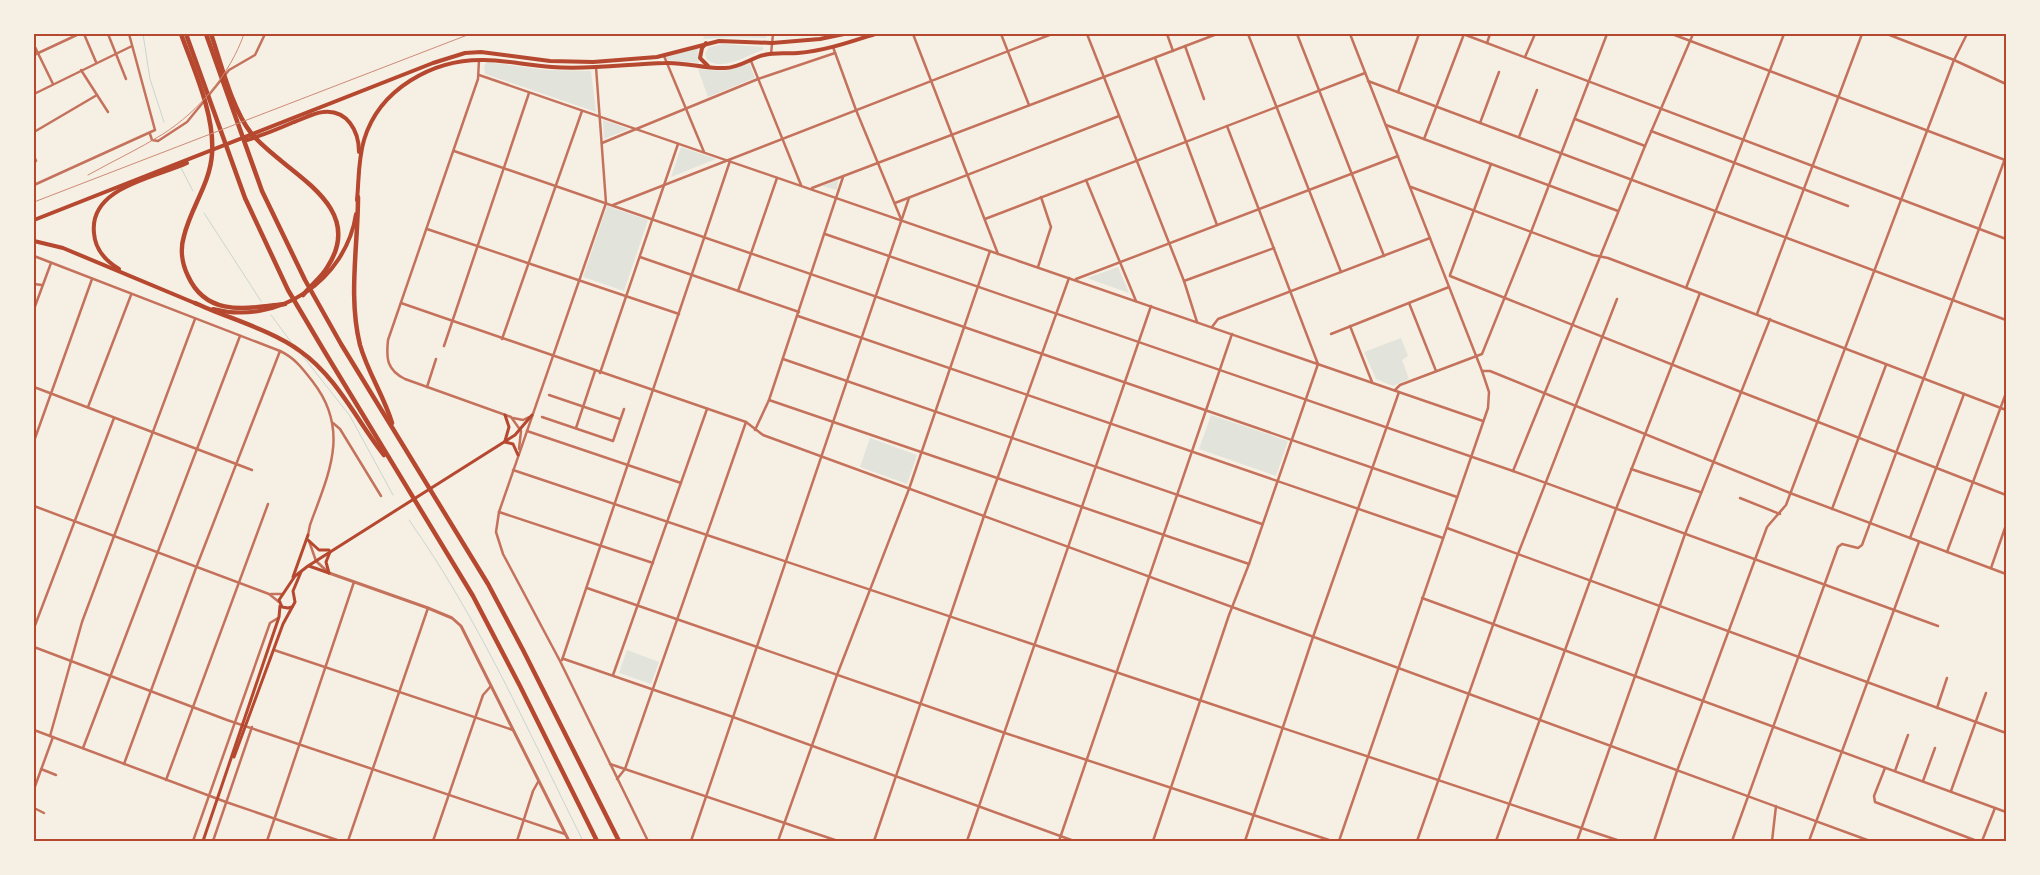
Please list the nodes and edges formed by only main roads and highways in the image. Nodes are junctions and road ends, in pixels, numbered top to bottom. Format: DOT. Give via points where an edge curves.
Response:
graph roads {
  1 [pos="181,34"];
  2 [pos="186,34"];
  3 [pos="206,34"];
  4 [pos="211,34"];
  5 [pos="844,34"];
  6 [pos="875,34"];
  7 [pos="828,36"];
  8 [pos="707,43"];
  9 [pos="216,55"];
  10 [pos="709,68"];
  11 [pos="200,83"];
  12 [pos="219,148"];
  13 [pos="207,153"];
  14 [pos="359,169"];
  15 [pos="358,197"];
  16 [pos="34,220"];
  17 [pos="34,241"];
  18 [pos="146,283"];
  19 [pos="303,295"];
  20 [pos="194,303"];
  21 [pos="285,304"];
  22 [pos="505,415"];
  23 [pos="532,415"];
  24 [pos="395,431"];
  25 [pos="505,442"];
  26 [pos="518,455"];
  27 [pos="398,473"];
  28 [pos="308,535"];
  29 [pos="308,540"];
  30 [pos="332,550"];
  31 [pos="308,566"];
  32 [pos="301,572"];
  33 [pos="291,583"];
  34 [pos="283,594"];
  35 [pos="294,597"];
  36 [pos="280,604"];
  37 [pos="292,607"];
  38 [pos="245,724"];
  39 [pos="203,841"];
  40 [pos="597,841"];
  41 [pos="619,841"];
  1 -- 11 [label="highway"];
  2 -- 11 [label="highway"];
  3 -- 9 [label="highway"];
  4 -- 9 [label="highway"];
  5 -- 7 [label="main road"];
  6 -- 10 [label="main road" via="833,47 771,54 730,68"];
  7 -- 8 [label="main road" via="772,43 732,40"];
  8 -- 10 [label="main road" via="700,58"];
  8 -- 12 [label="main road" via="664,56 576,62 488,52 465,53"];
  9 -- 19 [label="highway" via="243,122 271,154 324,197 336,221 337,242 331,262"];
  9 -- 24 [label="highway" via="248,156 272,214 312,295"];
  10 -- 14 [label="main road" via="667,63 552,67 479,60 454,63 413,79 380,107 368,128"];
  11 -- 21 [label="highway" via="212,130 213,153 209,174 182,242 183,263 190,281 206,298 225,307"];
  11 -- 27 [label="highway" via="255,221 288,290"];
  12 -- 13 [label="main road"];
  12 -- 14 [label="main road" via="260,136 316,113 330,112 345,117 354,128 359,142"];
  13 -- 16 [label="main road"];
  13 -- 18 [label="main road" via="115,192 99,208 93,230 100,252 113,266"];
  14 -- 15 [label="main road"];
  15 -- 19 [label="main road" via="353,228 344,252 328,274"];
  15 -- 24 [label="highway" via="354,306 357,327 367,365"];
  17 -- 18 [label="main road" via="63,248"];
  18 -- 20 [label="main road"];
  19 -- 21 [label="main road"];
  20 -- 21 [label="main road" via="215,310 238,312 266,310"];
  20 -- 27 [label="highway" via="276,337 306,355 340,392"];
  22 -- 25 [label="main road" via="509,427"];
  23 -- 25 [label="main road" via="520,431"];
  24 -- 41 [label="highway" via="500,606"];
  25 -- 26 [label="main road" via="514,444"];
  25 -- 30 [label="main road"];
  27 -- 40 [label="highway" via="493,633"];
  28 -- 33 [label="main road"];
  29 -- 30 [label="main road" via="319,550"];
  30 -- 31 [label="main road"];
  30 -- 31 [label="main road" via="326,562 329,573"];
  31 -- 32 [label="main road"];
  32 -- 33 [label="main road"];
  32 -- 35 [label="main road" via="293,591"];
  33 -- 34 [label="main road"];
  34 -- 35 [label="main road" via="288,592"];
  34 -- 36 [label="main road"];
  35 -- 37 [label="main road"];
  36 -- 37 [label="main road" via="285,608"];
  36 -- 38 [label="main road" via="279,618"];
  37 -- 38 [label="main road"];
  38 -- 39 [label="main road"];
}
